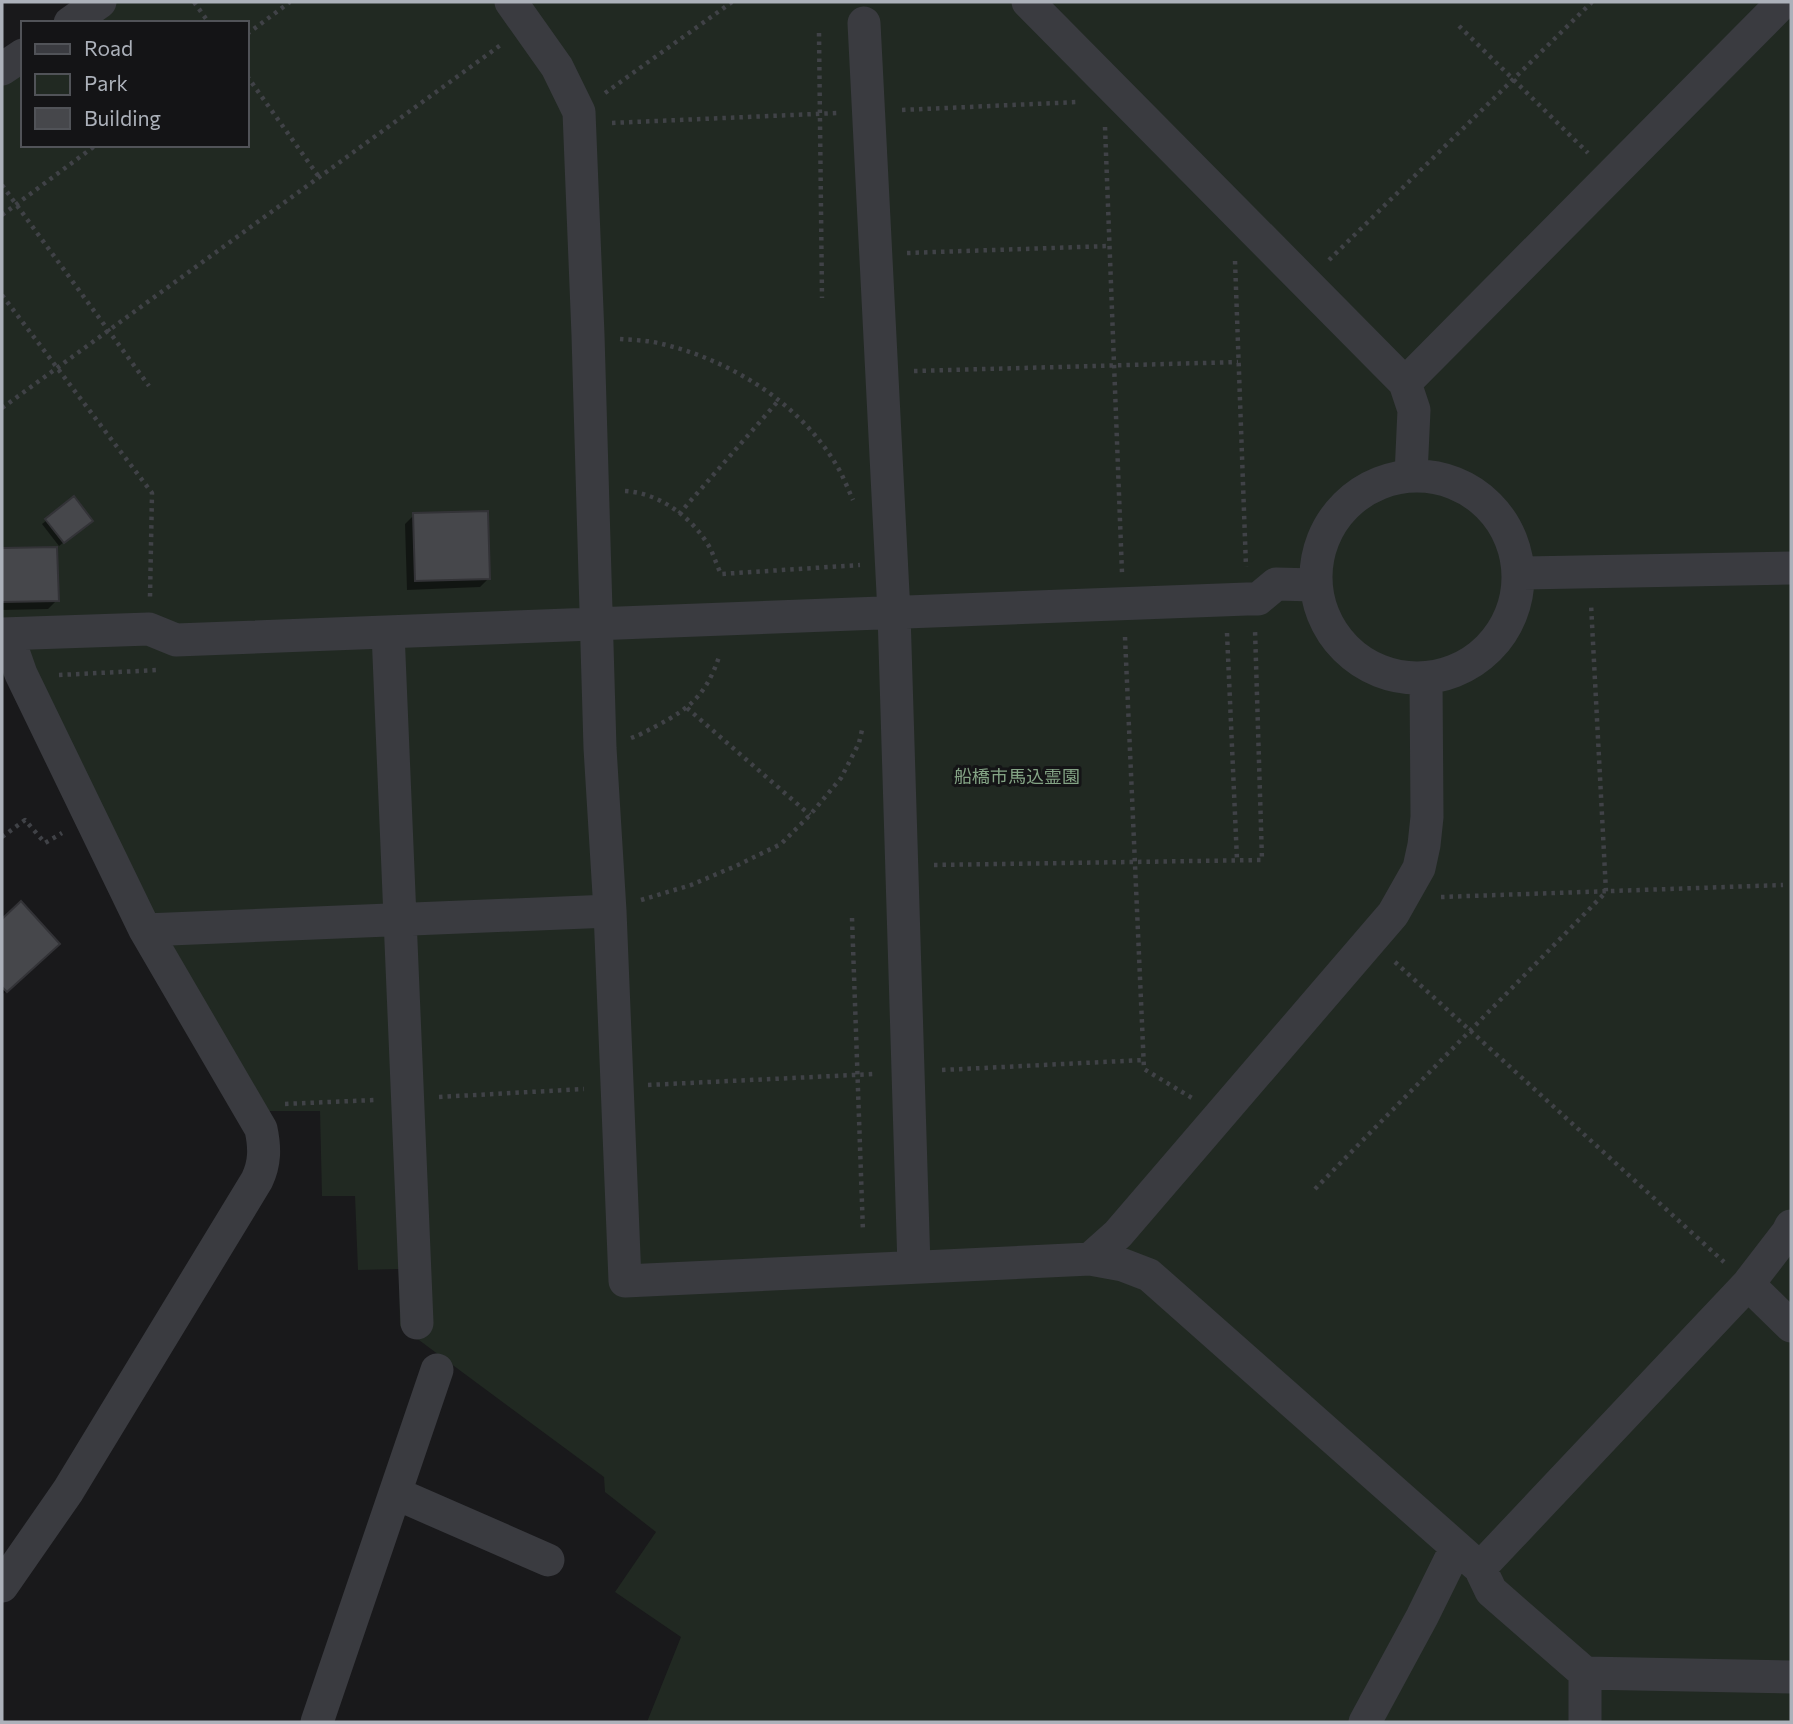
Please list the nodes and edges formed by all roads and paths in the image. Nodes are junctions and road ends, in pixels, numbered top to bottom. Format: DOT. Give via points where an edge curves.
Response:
graph roads {
  1 [pos="100,2"];
  2 [pos="194,2"];
  3 [pos="290,2"];
  4 [pos="732,2"];
  5 [pos="1028,2"];
  6 [pos="1592,2"];
  7 [pos="1783,2"];
  8 [pos="519,14"];
  9 [pos="73,21"];
  10 [pos="208,21"];
  11 [pos="863,23"];
  12 [pos="1459,26"];
  13 [pos="248,33"];
  14 [pos="819,33"];
  15 [pos="21,56"];
  16 [pos="2,69"];
  17 [pos="248,77"];
  18 [pos="1513,79"];
  19 [pos="579,112"];
  20 [pos="93,147"];
  21 [pos="1611,176"];
  22 [pos="319,177"];
  23 [pos="2,185"];
  24 [pos="16,205"];
  25 [pos="1233,209"];
  26 [pos="2,215"];
  27 [pos="1110,246"];
  28 [pos="876,254"];
  29 [pos="1305,283"];
  30 [pos="2,295"];
  31 [pos="822,298"];
  32 [pos="108,330"];
  33 [pos="588,335"];
  34 [pos="1238,362"];
  35 [pos="57,368"];
  36 [pos="881,372"];
  37 [pos="1405,383"];
  38 [pos="149,386"];
  39 [pos="779,400"];
  40 [pos="2,408"];
  41 [pos="1411,475"];
  42 [pos="593,488"];
  43 [pos="853,502"];
  44 [pos="680,514"];
  45 [pos="1791,568"];
  46 [pos="1589,572"];
  47 [pos="1519,573"];
  48 [pos="1315,585"];
  49 [pos="1242,600"];
  50 [pos="881,613"];
  51 [pos="597,624"];
  52 [pos="149,629"];
  53 [pos="388,632"];
  54 [pos="4,634"];
  55 [pos="722,645"];
  56 [pos="1426,678"];
  57 [pos="687,708"];
  58 [pos="600,748"];
  59 [pos="810,815"];
  60 [pos="1237,860"];
  61 [pos="902,866"];
  62 [pos="1783,885"];
  63 [pos="1606,892"];
  64 [pos="1403,898"];
  65 [pos="610,911"];
  66 [pos="852,918"];
  67 [pos="401,920"];
  68 [pos="145,930"];
  69 [pos="1371,940"];
  70 [pos="1470,1030"];
  71 [pos="1144,1060"];
  72 [pos="908,1072"];
  73 [pos="857,1075"];
  74 [pos="617,1087"];
  75 [pos="408,1098"];
  76 [pos="248,1106"];
  77 [pos="1315,1189"];
  78 [pos="1791,1226"];
  79 [pos="863,1232"];
  80 [pos="1090,1259"];
  81 [pos="914,1267"];
  82 [pos="1748,1284"];
  83 [pos="417,1323"];
  84 [pos="1791,1326"];
  85 [pos="437,1370"];
  86 [pos="395,1493"];
  87 [pos="1468,1558"];
  88 [pos="548,1560"];
  89 [pos="2,1586"];
  90 [pos="1585,1673"];
  91 [pos="1791,1677"];
  92 [pos="317,1722"];
  93 [pos="1366,1722"];
  94 [pos="1585,1722"];
  1 -- 9 [label="street"];
  2 -- 10 [label="path"];
  3 -- 13 [label="path"];
  4 -- 19 [label="path"];
  5 -- 25 [label="street"];
  6 -- 18 [label="path"];
  7 -- 21 [label="street"];
  8 -- 19 [label="street" via="557,67"];
  8 -- 22 [label="path"];
  11 -- 28 [label="street"];
  12 -- 18 [label="path"];
  14 -- 31 [label="path"];
  15 -- 16 [label="street"];
  17 -- 22 [label="path"];
  18 -- 21 [label="path"];
  18 -- 29 [label="path"];
  19 -- 33 [label="street"];
  20 -- 24 [label="path"];
  21 -- 37 [label="street"];
  22 -- 32 [label="path"];
  23 -- 24 [label="path"];
  24 -- 26 [label="path"];
  24 -- 32 [label="path"];
  25 -- 29 [label="street"];
  25 -- 34 [label="path"];
  27 -- 28 [label="path"];
  28 -- 36 [label="street"];
  29 -- 37 [label="street"];
  30 -- 35 [label="path"];
  32 -- 35 [label="path"];
  32 -- 38 [label="path"];
  33 -- 39 [label="path" via="656,342 694,353 740,374"];
  33 -- 42 [label="street"];
  34 -- 36 [label="path"];
  34 -- 49 [label="path"];
  35 -- 40 [label="path"];
  35 -- 52 [label="path" via="152,493"];
  36 -- 50 [label="street"];
  37 -- 41 [label="street" via="1414,410"];
  39 -- 43 [label="path" via="812,431 838,466"];
  39 -- 44 [label="path"];
  41 -- 47 [label="street" via="1451,481 1485,502 1509,534"];
  41 -- 48 [label="street" via="1372,485 1340,510 1320,545"];
  42 -- 44 [label="path" via="634,492 663,501"];
  42 -- 51 [label="street"];
  44 -- 50 [label="path" via="710,548 721,574 862,565"];
  45 -- 46 [label="street"];
  46 -- 47 [label="street"];
  46 -- 63 [label="path"];
  47 -- 56 [label="street" via="1515,604 1503,631 1482,654 1456,670"];
  48 -- 49 [label="street" via="1276,584 1258,599"];
  48 -- 56 [label="street" via="1323,616 1339,643 1364,663 1394,676"];
  49 -- 50 [label="street"];
  49 -- 60 [label="path"];
  49 -- 60 [label="path" via="1262,860"];
  50 -- 51 [label="street"];
  50 -- 61 [label="street"];
  51 -- 53 [label="street"];
  51 -- 58 [label="street"];
  52 -- 53 [label="street" via="176,640"];
  52 -- 54 [label="street"];
  53 -- 67 [label="street"];
  54 -- 68 [label="street"];
  55 -- 57 [label="path" via="707,685"];
  56 -- 64 [label="street" via="1427,817 1419,868"];
  57 -- 58 [label="path" via="639,735"];
  57 -- 59 [label="path"];
  58 -- 65 [label="street"];
  60 -- 61 [label="path"];
  61 -- 72 [label="street"];
  62 -- 63 [label="path"];
  63 -- 64 [label="path"];
  63 -- 70 [label="path"];
  64 -- 69 [label="street"];
  65 -- 67 [label="street"];
  65 -- 74 [label="street"];
  66 -- 73 [label="path"];
  67 -- 68 [label="street"];
  67 -- 75 [label="street"];
  68 -- 76 [label="street"];
  69 -- 70 [label="path"];
  69 -- 80 [label="street" via="1118,1234"];
  70 -- 77 [label="path"];
  70 -- 82 [label="path"];
  71 -- 72 [label="path"];
  72 -- 73 [label="path"];
  72 -- 81 [label="street"];
  73 -- 74 [label="path"];
  73 -- 79 [label="path"];
  74 -- 75 [label="path"];
  74 -- 81 [label="street" via="625,1281"];
  75 -- 76 [label="path"];
  75 -- 83 [label="street"];
  76 -- 89 [label="street" via="261,1129 264,1147 257,1181 68,1491"];
  78 -- 82 [label="street"];
  80 -- 81 [label="street"];
  80 -- 87 [label="street" via="1149,1275"];
  82 -- 84 [label="street"];
  82 -- 87 [label="street"];
  85 -- 86 [label="street"];
  86 -- 88 [label="street"];
  86 -- 92 [label="street"];
  87 -- 90 [label="street" via="1490,1591"];
  87 -- 93 [label="street" via="1422,1617"];
  90 -- 91 [label="street"];
  90 -- 94 [label="street"];
}
